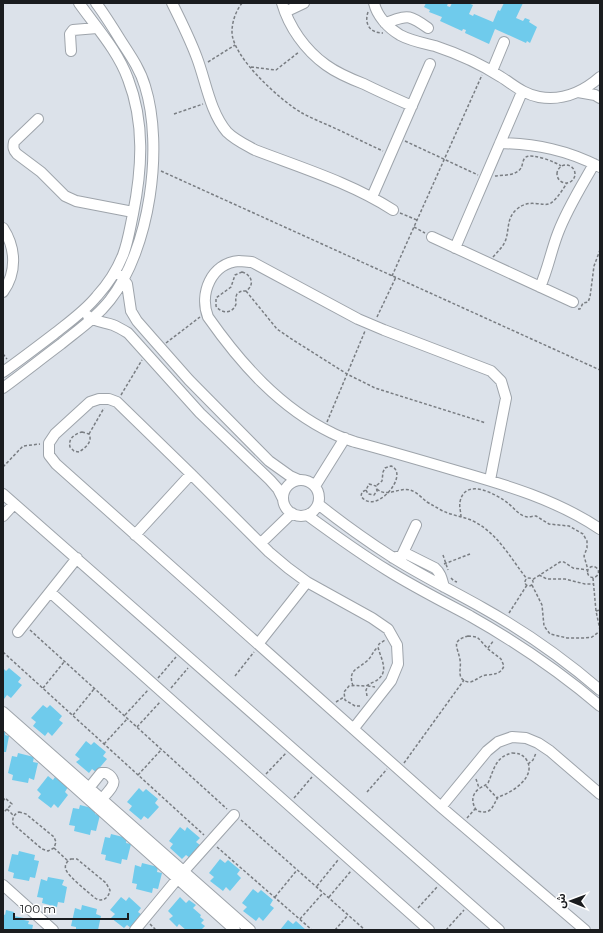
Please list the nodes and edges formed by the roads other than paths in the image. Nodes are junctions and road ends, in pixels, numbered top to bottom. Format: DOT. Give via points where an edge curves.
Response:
graph roads {
  1 [pos="79,3"];
  2 [pos="96,3"];
  3 [pos="172,3"];
  4 [pos="304,3"];
  5 [pos="374,3"];
  6 [pos="284,7"];
  7 [pos="385,24"];
  8 [pos="97,28"];
  9 [pos="428,28"];
  10 [pos="504,42"];
  11 [pos="71,51"];
  12 [pos="430,64"];
  13 [pos="488,69"];
  14 [pos="600,77"];
  15 [pos="522,92"];
  16 [pos="578,92"];
  17 [pos="600,98"];
  18 [pos="412,106"];
  19 [pos="38,119"];
  20 [pos="500,143"];
  21 [pos="597,165"];
  22 [pos="372,197"];
  23 [pos="393,210"];
  24 [pos="133,212"];
  25 [pos="3,228"];
  26 [pos="432,237"];
  27 [pos="455,248"];
  28 [pos="116,270"];
  29 [pos="123,279"];
  30 [pos="540,287"];
  31 [pos="3,292"];
  32 [pos="573,302"];
  33 [pos="84,311"];
  34 [pos="92,320"];
  35 [pos="3,372"];
  36 [pos="3,388"];
  37 [pos="345,438"];
  38 [pos="191,474"];
  39 [pos="299,480"];
  40 [pos="490,480"];
  41 [pos="315,486"];
  42 [pos="3,494"];
  43 [pos="283,499"];
  44 [pos="14,504"];
  45 [pos="318,504"];
  46 [pos="292,513"];
  47 [pos="307,515"];
  48 [pos="3,516"];
  49 [pos="416,525"];
  50 [pos="599,526"];
  51 [pos="135,535"];
  52 [pos="261,543"];
  53 [pos="397,556"];
  54 [pos="77,558"];
  55 [pos="307,582"];
  56 [pos="444,587"];
  57 [pos="50,592"];
  58 [pos="21,629"];
  59 [pos="259,645"];
  60 [pos="600,690"];
  61 [pos="600,706"];
  62 [pos="3,712"];
  63 [pos="3,723"];
  64 [pos="354,728"];
  65 [pos="89,788"];
  66 [pos="600,794"];
  67 [pos="102,799"];
  68 [pos="441,807"];
  69 [pos="107,810"];
  70 [pos="234,815"];
  71 [pos="181,875"];
  72 [pos="3,885"];
  73 [pos="53,930"];
  74 [pos="135,930"];
  75 [pos="235,930"];
  76 [pos="250,930"];
  77 [pos="429,930"];
  78 [pos="499,930"];
  79 [pos="585,930"];
  1 -- 8 [label="street"];
  2 -- 29 [label="street" via="137,66 145,85 154,133 148,209 142,233"];
  3 -- 22 [label="street" via="184,27 218,119 228,132 255,150"];
  4 -- 6 [label="street"];
  5 -- 7 [label="street"];
  6 -- 18 [label="street" via="294,32 325,65"];
  7 -- 9 [label="street" via="410,17"];
  7 -- 13 [label="street" via="400,35 458,54"];
  8 -- 11 [label="street" via="73,30 70,34"];
  8 -- 24 [label="street" via="128,78 136,103 140,153"];
  10 -- 13 [label="street"];
  12 -- 18 [label="street"];
  13 -- 15 [label="street"];
  14 -- 16 [label="street"];
  15 -- 16 [label="street" via="554,98"];
  15 -- 20 [label="street"];
  16 -- 17 [label="street"];
  18 -- 22 [label="street"];
  19 -- 24 [label="street" via="14,142 14,151 17,154 41,172 68,198"];
  20 -- 21 [label="street" via="547,147 570,153"];
  20 -- 27 [label="street"];
  21 -- 30 [label="street" via="566,214"];
  22 -- 23 [label="street"];
  24 -- 28 [label="street" via="127,242"];
  25 -- 31 [label="street" via="9,236 13,252 13,268"];
  26 -- 27 [label="street"];
  27 -- 30 [label="street"];
  28 -- 29 [label="street"];
  28 -- 33 [label="street"];
  29 -- 34 [label="street" via="110,300"];
  29 -- 39 [label="street" via="129,290 132,311 160,348 269,461"];
  30 -- 32 [label="street"];
  33 -- 34 [label="street"];
  33 -- 35 [label="street"];
  34 -- 36 [label="street"];
  34 -- 43 [label="street" via="104,321 128,333 200,413 270,480"];
  37 -- 40 [label="street"];
  37 -- 40 [label="street" via="324,429 266,387 243,363 208,318 204,298 207,285 214,274 225,265 238,261 252,262 371,324 491,371 501,381 506,398"];
  37 -- 41 [label="street"];
  38 -- 51 [label="street"];
  38 -- 51 [label="street" via="113,401 99,399 90,402 55,434 49,444 49,455 56,464"];
  38 -- 52 [label="street"];
  39 -- 41 [label="street"];
  39 -- 43 [label="street" via="285,488"];
  40 -- 50 [label="street" via="528,493"];
  41 -- 45 [label="street" via="319,495"];
  42 -- 44 [label="street"];
  43 -- 46 [label="street" via="287,510"];
  44 -- 48 [label="street"];
  44 -- 54 [label="street"];
  45 -- 47 [label="street" via="312,513"];
  45 -- 53 [label="street" via="350,529"];
  46 -- 47 [label="street"];
  46 -- 52 [label="street"];
  47 -- 61 [label="street" via="386,570 498,633 548,666"];
  49 -- 53 [label="street"];
  51 -- 59 [label="street"];
  52 -- 55 [label="street"];
  53 -- 56 [label="street"];
  53 -- 56 [label="street" via="407,554 435,568"];
  54 -- 57 [label="street"];
  54 -- 78 [label="street"];
  55 -- 59 [label="street"];
  55 -- 64 [label="street" via="388,629 397,645 398,664 391,681"];
  56 -- 60 [label="street" via="504,621 555,655"];
  57 -- 58 [label="street"];
  57 -- 77 [label="street"];
  59 -- 64 [label="street"];
  62 -- 65 [label="street"];
  63 -- 69 [label="street"];
  64 -- 68 [label="street"];
  65 -- 67 [label="street"];
  65 -- 67 [label="street" via="101,773 106,773 114,782"];
  66 -- 68 [label="street" via="538,743 526,738 512,737 498,742 487,751"];
  67 -- 69 [label="street"];
  68 -- 79 [label="street"];
  69 -- 71 [label="street"];
  70 -- 71 [label="street"];
  71 -- 74 [label="street"];
  71 -- 75 [label="street"];
  71 -- 76 [label="street"];
  72 -- 73 [label="street"];
}
